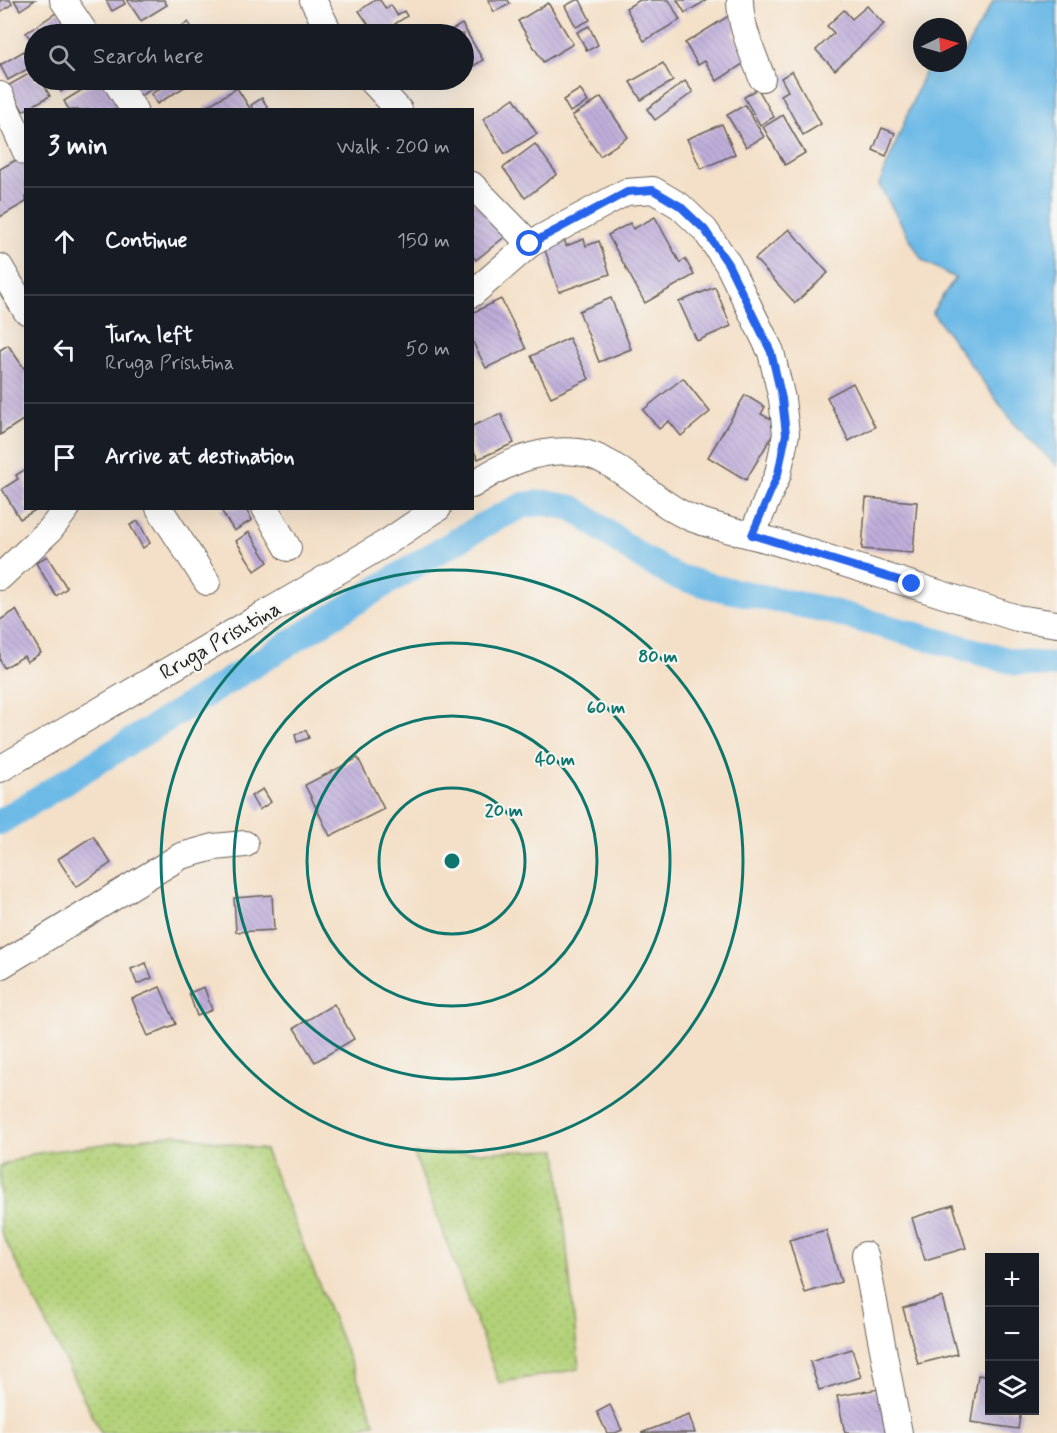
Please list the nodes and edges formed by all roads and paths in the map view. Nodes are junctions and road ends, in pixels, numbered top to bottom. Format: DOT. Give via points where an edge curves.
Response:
graph roads {
  1 [pos="63,0"];
  2 [pos="313,0"];
  3 [pos="740,0"];
  4 [pos="79,24"];
  5 [pos="324,24"];
  6 [pos="762,78"];
  7 [pos="121,90"];
  8 [pos="380,90"];
  9 [pos="0,95"];
  10 [pos="133,108"];
  11 [pos="397,108"];
  12 [pos="24,148"];
  13 [pos="474,187"];
  14 [pos="530,244"];
  15 [pos="0,267"];
  16 [pos="474,292"];
  17 [pos="24,308"];
  18 [pos="474,484"];
  19 [pos="65,510"];
  20 [pos="160,510"];
  21 [pos="267,510"];
  22 [pos="435,510"];
  23 [pos="752,535"];
  24 [pos="288,548"];
  25 [pos="0,577"];
  26 [pos="207,582"];
  27 [pos="1057,624"];
  28 [pos="0,769"];
  29 [pos="245,844"];
  30 [pos="0,966"];
  31 [pos="865,1255"];
  32 [pos="899,1433"];
  1 -- 4 [label="street"];
  2 -- 5 [label="street"];
  3 -- 6 [label="street" via="743,28"];
  7 -- 10 [label="street"];
  8 -- 11 [label="street"];
  9 -- 12 [label="street"];
  13 -- 14 [label="street"];
  14 -- 16 [label="street"];
  14 -- 23 [label="street" via="627,192 653,190 680,206 705,230 728,264 771,352 782,399 786,434 778,474"];
  15 -- 17 [label="street"];
  18 -- 23 [label="street" via="524,458 551,452 580,452 612,465 667,506 691,518"];
  19 -- 25 [label="street"];
  20 -- 26 [label="street"];
  21 -- 24 [label="street"];
  22 -- 28 [label="street, Rruga Prishtina" via="386,543"];
  23 -- 27 [label="street" via="1017,618"];
  29 -- 30 [label="street" via="181,856"];
  31 -- 32 [label="street"];
}
